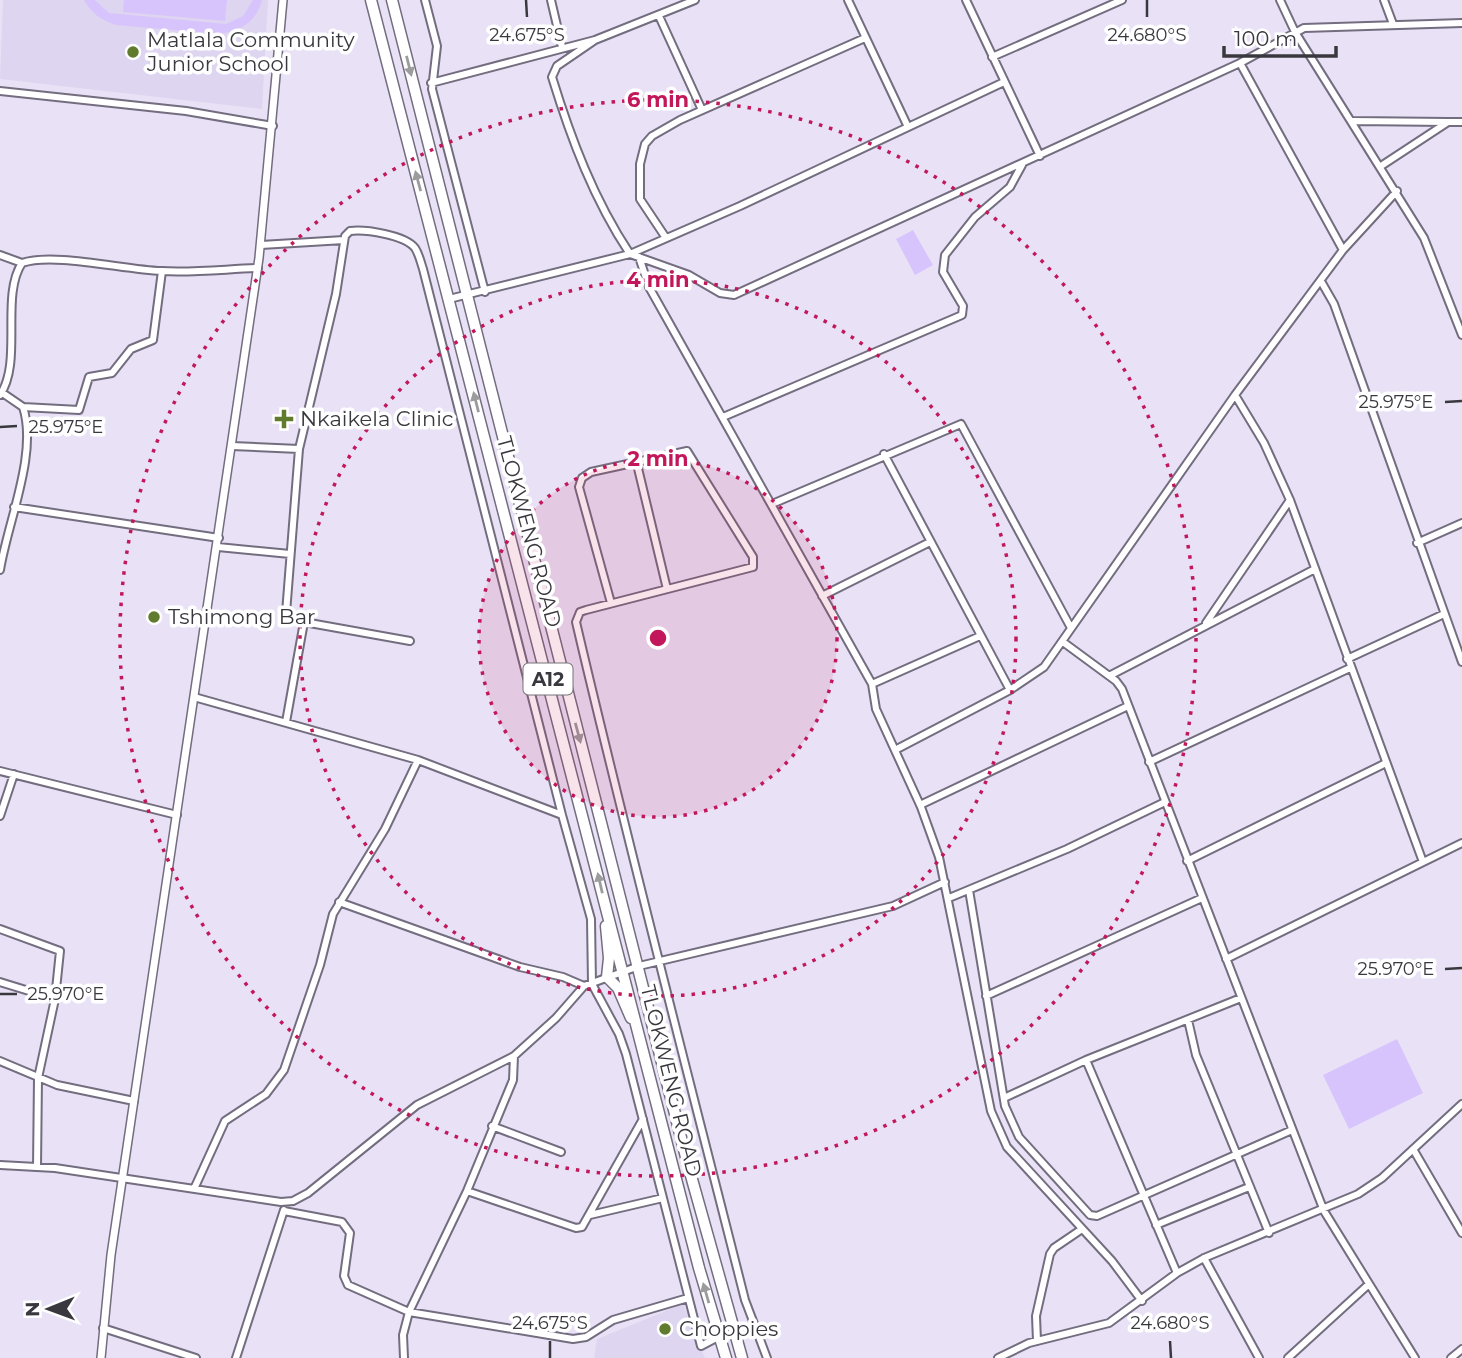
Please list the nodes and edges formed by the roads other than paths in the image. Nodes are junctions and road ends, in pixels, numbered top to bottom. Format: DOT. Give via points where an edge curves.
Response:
graph roads {
  1 [pos="283,0"];
  2 [pos="371,0"];
  3 [pos="392,0"];
  4 [pos="425,0"];
  5 [pos="551,0"];
  6 [pos="673,0"];
  7 [pos="695,0"];
  8 [pos="848,0"];
  9 [pos="967,0"];
  10 [pos="1122,0"];
  11 [pos="1280,0"];
  12 [pos="1384,0"];
  13 [pos="676,9"];
  14 [pos="659,16"];
  15 [pos="1462,23"];
  16 [pos="1393,24"];
  17 [pos="1295,32"];
  18 [pos="865,38"];
  19 [pos="595,40"];
  20 [pos="562,47"];
  21 [pos="992,57"];
  22 [pos="1240,63"];
  23 [pos="1004,82"];
  24 [pos="431,83"];
  25 [pos="0,91"];
  26 [pos="702,110"];
  27 [pos="1353,121"];
  28 [pos="1448,122"];
  29 [pos="1462,122"];
  30 [pos="273,126"];
  31 [pos="908,127"];
  32 [pos="1040,156"];
  33 [pos="1023,164"];
  34 [pos="1381,166"];
  35 [pos="1397,191"];
  36 [pos="666,238"];
  37 [pos="344,240"];
  38 [pos="261,245"];
  39 [pos="1343,250"];
  40 [pos="630,254"];
  41 [pos="0,255"];
  42 [pos="639,257"];
  43 [pos="22,263"];
  44 [pos="258,268"];
  45 [pos="162,271"];
  46 [pos="1322,283"];
  47 [pos="485,292"];
  48 [pos="468,297"];
  49 [pos="449,299"];
  50 [pos="1459,316"];
  51 [pos="1462,334"];
  52 [pos="1,393"];
  53 [pos="1235,395"];
  54 [pos="23,407"];
  55 [pos="723,417"];
  56 [pos="232,446"];
  57 [pos="299,449"];
  58 [pos="884,454"];
  59 [pos="636,460"];
  60 [pos="1290,500"];
  61 [pos="772,504"];
  62 [pos="14,507"];
  63 [pos="1462,523"];
  64 [pos="220,538"];
  65 [pos="930,542"];
  66 [pos="1417,543"];
  67 [pos="218,547"];
  68 [pos="290,554"];
  69 [pos="1315,569"];
  70 [pos="0,570"];
  71 [pos="667,589"];
  72 [pos="822,596"];
  73 [pos="611,603"];
  74 [pos="1444,614"];
  75 [pos="304,622"];
  76 [pos="1204,625"];
  77 [pos="1071,628"];
  78 [pos="980,636"];
  79 [pos="410,641"];
  80 [pos="1063,642"];
  81 [pos="1347,659"];
  82 [pos="1462,662"];
  83 [pos="1350,668"];
  84 [pos="1109,676"];
  85 [pos="872,684"];
  86 [pos="1010,690"];
  87 [pos="194,697"];
  88 [pos="1128,706"];
  89 [pos="286,722"];
  90 [pos="895,750"];
  91 [pos="418,760"];
  92 [pos="1149,762"];
  93 [pos="1386,763"];
  94 [pos="0,771"];
  95 [pos="14,774"];
  96 [pos="1165,802"];
  97 [pos="920,805"];
  98 [pos="177,815"];
  99 [pos="562,815"];
  100 [pos="0,816"];
  101 [pos="1462,843"];
  102 [pos="1187,861"];
  103 [pos="1423,862"];
  104 [pos="945,882"];
  105 [pos="969,890"];
  106 [pos="949,898"];
  107 [pos="1202,898"];
  108 [pos="339,902"];
  109 [pos="605,909"];
  110 [pos="0,929"];
  111 [pos="1226,959"];
  112 [pos="660,962"];
  113 [pos="639,965"];
  114 [pos="623,971"];
  115 [pos="607,977"];
  116 [pos="0,982"];
  117 [pos="588,985"];
  118 [pos="986,996"];
  119 [pos="1241,998"];
  120 [pos="55,999"];
  121 [pos="1188,1020"];
  122 [pos="637,1027"];
  123 [pos="514,1056"];
  124 [pos="1086,1060"];
  125 [pos="0,1061"];
  126 [pos="38,1078"];
  127 [pos="1004,1098"];
  128 [pos="134,1101"];
  129 [pos="1462,1104"];
  130 [pos="643,1119"];
  131 [pos="492,1126"];
  132 [pos="1292,1130"];
  133 [pos="1413,1149"];
  134 [pos="561,1152"];
  135 [pos="1236,1155"];
  136 [pos="0,1165"];
  137 [pos="37,1167"];
  138 [pos="123,1177"];
  139 [pos="1249,1186"];
  140 [pos="194,1189"];
  141 [pos="467,1191"];
  142 [pos="1143,1194"];
  143 [pos="663,1198"];
  144 [pos="286,1203"];
  145 [pos="284,1211"];
  146 [pos="1324,1211"];
  147 [pos="590,1215"];
  148 [pos="1156,1225"];
  149 [pos="1082,1229"];
  150 [pos="1269,1233"];
  151 [pos="1462,1233"];
  152 [pos="1204,1258"];
  153 [pos="1177,1273"];
  154 [pos="1369,1284"];
  155 [pos="688,1298"];
  156 [pos="1142,1301"];
  157 [pos="409,1312"];
  158 [pos="103,1328"];
  159 [pos="718,1337"];
  160 [pos="1037,1341"];
  161 [pos="1462,1349"];
  162 [pos="101,1358"];
  163 [pos="196,1358"];
  164 [pos="236,1358"];
  165 [pos="404,1358"];
  166 [pos="726,1358"];
  167 [pos="743,1358"];
  168 [pos="766,1358"];
  169 [pos="999,1358"];
  170 [pos="1259,1358"];
  171 [pos="1288,1358"];
  172 [pos="1415,1358"];
  173 [pos="1451,1358"];
  1 -- 30 [label="street"];
  49 -- 2 [label="main road, TLOKWENG ROAD / A12, one-way"];
  3 -- 48 [label="main road, TLOKWENG ROAD / A12, one-way"];
  4 -- 24 [label="street" via="437,46"];
  5 -- 20 [label="street"];
  6 -- 13 [label="street"];
  7 -- 13 [label="street"];
  8 -- 18 [label="street"];
  9 -- 21 [label="street"];
  10 -- 21 [label="street"];
  11 -- 17 [label="street"];
  12 -- 16 [label="street"];
  13 -- 14 [label="street"];
  14 -- 19 [label="street"];
  14 -- 26 [label="street"];
  15 -- 16 [label="street"];
  16 -- 17 [label="street"];
  17 -- 22 [label="street"];
  17 -- 27 [label="street"];
  18 -- 26 [label="street"];
  18 -- 31 [label="street"];
  19 -- 20 [label="street"];
  19 -- 40 [label="street" via="557,65 552,77 579,158"];
  20 -- 24 [label="street"];
  21 -- 23 [label="street"];
  22 -- 32 [label="street"];
  22 -- 39 [label="street"];
  23 -- 31 [label="street"];
  23 -- 32 [label="street"];
  24 -- 47 [label="street"];
  25 -- 30 [label="street" via="186,111"];
  26 -- 36 [label="street" via="652,136 642,155 640,199"];
  27 -- 28 [label="street"];
  27 -- 34 [label="street"];
  28 -- 29 [label="street"];
  28 -- 34 [label="street"];
  30 -- 38 [label="street"];
  31 -- 36 [label="street"];
  32 -- 33 [label="street"];
  33 -- 42 [label="street" via="734,295"];
  33 -- 55 [label="street" via="1010,187 975,218 945,255 943,272 963,306 962,315"];
  34 -- 35 [label="street"];
  35 -- 39 [label="street"];
  35 -- 50 [label="street"];
  36 -- 40 [label="street"];
  37 -- 38 [label="street"];
  37 -- 57 [label="street" via="336,294"];
  37 -- 99 [label="street" via="349,231 365,232 400,239 417,251"];
  38 -- 44 [label="street"];
  39 -- 46 [label="street"];
  40 -- 42 [label="street"];
  40 -- 47 [label="street"];
  41 -- 43 [label="street"];
  42 -- 55 [label="street" via="649,287"];
  43 -- 45 [label="street" via="54,260"];
  43 -- 52 [label="street" via="15,279"];
  44 -- 45 [label="street"];
  44 -- 56 [label="street"];
  45 -- 54 [label="street" via="153,340 131,349 112,373 89,377 79,410"];
  46 -- 53 [label="street"];
  46 -- 66 [label="street" via="1334,304"];
  47 -- 48 [label="street"];
  48 -- 49 [label="street"];
  48 -- 113 [label="main road, TLOKWENG ROAD / A12, one-way"];
  109 -- 49 [label="main road, TLOKWENG ROAD / A12, one-way"];
  50 -- 51 [label="street"];
  52 -- 54 [label="street"];
  53 -- 60 [label="street"];
  53 -- 77 [label="street"];
  54 -- 62 [label="street" via="27,456"];
  55 -- 61 [label="street"];
  56 -- 57 [label="street"];
  56 -- 64 [label="street"];
  57 -- 68 [label="street"];
  58 -- 61 [label="street"];
  58 -- 65 [label="street"];
  58 -- 77 [label="street" via="962,425"];
  59 -- 71 [label="street"];
  59 -- 71 [label="street" via="690,452 754,560 750,570"];
  59 -- 73 [label="street" via="590,472 580,482"];
  60 -- 69 [label="street"];
  60 -- 76 [label="street"];
  61 -- 72 [label="street"];
  62 -- 64 [label="street"];
  62 -- 70 [label="street"];
  63 -- 66 [label="street"];
  64 -- 67 [label="street"];
  65 -- 72 [label="street"];
  65 -- 78 [label="street"];
  66 -- 74 [label="street"];
  67 -- 68 [label="street"];
  67 -- 87 [label="street"];
  68 -- 75 [label="street" via="285,609"];
  69 -- 76 [label="street"];
  69 -- 81 [label="street"];
  71 -- 73 [label="street"];
  72 -- 85 [label="street"];
  73 -- 112 [label="street" via="580,612 576,622"];
  74 -- 81 [label="street"];
  74 -- 82 [label="street"];
  75 -- 79 [label="street"];
  75 -- 89 [label="street"];
  76 -- 84 [label="street"];
  77 -- 80 [label="street"];
  78 -- 85 [label="street"];
  78 -- 86 [label="street"];
  80 -- 84 [label="street"];
  80 -- 86 [label="street" via="1044,667"];
  81 -- 83 [label="street"];
  83 -- 92 [label="street"];
  83 -- 93 [label="street"];
  84 -- 88 [label="street" via="1120,684"];
  85 -- 90 [label="street" via="876,709"];
  86 -- 90 [label="street"];
  87 -- 89 [label="street"];
  87 -- 98 [label="street"];
  88 -- 92 [label="street"];
  88 -- 97 [label="street"];
  89 -- 91 [label="street"];
  90 -- 97 [label="street"];
  91 -- 99 [label="street"];
  91 -- 108 [label="street" via="385,829"];
  92 -- 96 [label="street"];
  93 -- 102 [label="street"];
  93 -- 103 [label="street"];
  94 -- 95 [label="street"];
  95 -- 98 [label="street"];
  95 -- 100 [label="street"];
  96 -- 102 [label="street"];
  96 -- 105 [label="street"];
  97 -- 104 [label="street"];
  98 -- 128 [label="street"];
  99 -- 117 [label="street" via="591,919"];
  101 -- 103 [label="street"];
  102 -- 107 [label="street"];
  103 -- 111 [label="street"];
  104 -- 106 [label="street"];
  104 -- 112 [label="street" via="893,905"];
  105 -- 106 [label="street"];
  105 -- 118 [label="street"];
  106 -- 149 [label="street" via="991,1111 1007,1147"];
  107 -- 111 [label="street"];
  107 -- 118 [label="street"];
  108 -- 117 [label="street" via="512,965"];
  108 -- 140 [label="street" via="284,1070 265,1094 225,1121"];
  109 -- 114 [label="main road, TLOKWENG ROAD / A12"];
  109 -- 115 [label="main road"];
  110 -- 120 [label="street" via="60,951"];
  111 -- 119 [label="street"];
  112 -- 113 [label="street"];
  112 -- 168 [label="street" via="746,1300"];
  113 -- 114 [label="street"];
  113 -- 167 [label="main road, TLOKWENG ROAD / A12" via="688,1165"];
  114 -- 115 [label="street"];
  114 -- 122 [label="main road, TLOKWENG ROAD / A12"];
  115 -- 117 [label="street"];
  115 -- 122 [label="main road" via="618,988"];
  116 -- 120 [label="street"];
  117 -- 123 [label="street"];
  117 -- 130 [label="street" via="619,1034"];
  118 -- 127 [label="street"];
  119 -- 121 [label="street"];
  119 -- 132 [label="street"];
  120 -- 126 [label="street"];
  121 -- 124 [label="street"];
  121 -- 135 [label="street" via="1196,1055"];
  159 -- 122 [label="main road, TLOKWENG ROAD / A12, one-way"];
  123 -- 131 [label="street" via="513,1080"];
  123 -- 144 [label="street" via="417,1105 308,1193"];
  124 -- 127 [label="street"];
  124 -- 142 [label="street"];
  125 -- 126 [label="street"];
  126 -- 128 [label="street"];
  126 -- 137 [label="street"];
  127 -- 142 [label="street" via="1019,1137 1090,1215 1097,1216"];
  128 -- 138 [label="street"];
  129 -- 133 [label="street"];
  130 -- 143 [label="street"];
  130 -- 147 [label="street"];
  131 -- 134 [label="street"];
  131 -- 141 [label="street"];
  132 -- 135 [label="street"];
  132 -- 146 [label="street"];
  133 -- 146 [label="street" via="1366,1189"];
  133 -- 151 [label="street"];
  135 -- 139 [label="street"];
  135 -- 142 [label="street"];
  136 -- 137 [label="street"];
  137 -- 138 [label="street"];
  138 -- 140 [label="street"];
  138 -- 158 [label="street"];
  139 -- 148 [label="street"];
  139 -- 150 [label="street"];
  140 -- 144 [label="street"];
  141 -- 147 [label="street" via="576,1228 584,1226"];
  141 -- 157 [label="street"];
  142 -- 148 [label="street"];
  143 -- 147 [label="street"];
  143 -- 155 [label="street"];
  144 -- 145 [label="street"];
  145 -- 157 [label="street" via="342,1222 350,1233 344,1276 348,1285"];
  145 -- 164 [label="street"];
  146 -- 150 [label="street"];
  146 -- 154 [label="street"];
  148 -- 153 [label="street"];
  149 -- 156 [label="street"];
  149 -- 160 [label="street" via="1051,1254 1035,1316"];
  150 -- 152 [label="street"];
  152 -- 153 [label="street"];
  152 -- 170 [label="street"];
  153 -- 156 [label="street"];
  154 -- 171 [label="street"];
  154 -- 172 [label="street"];
  155 -- 157 [label="street" via="613,1320 579,1339"];
  155 -- 159 [label="street" via="701,1346"];
  156 -- 160 [label="street" via="1109,1323"];
  157 -- 165 [label="street" via="402,1335"];
  158 -- 162 [label="street"];
  158 -- 163 [label="street"];
  159 -- 166 [label="main road, TLOKWENG ROAD / A12"];
  160 -- 169 [label="street"];
  161 -- 173 [label="street"];
}
